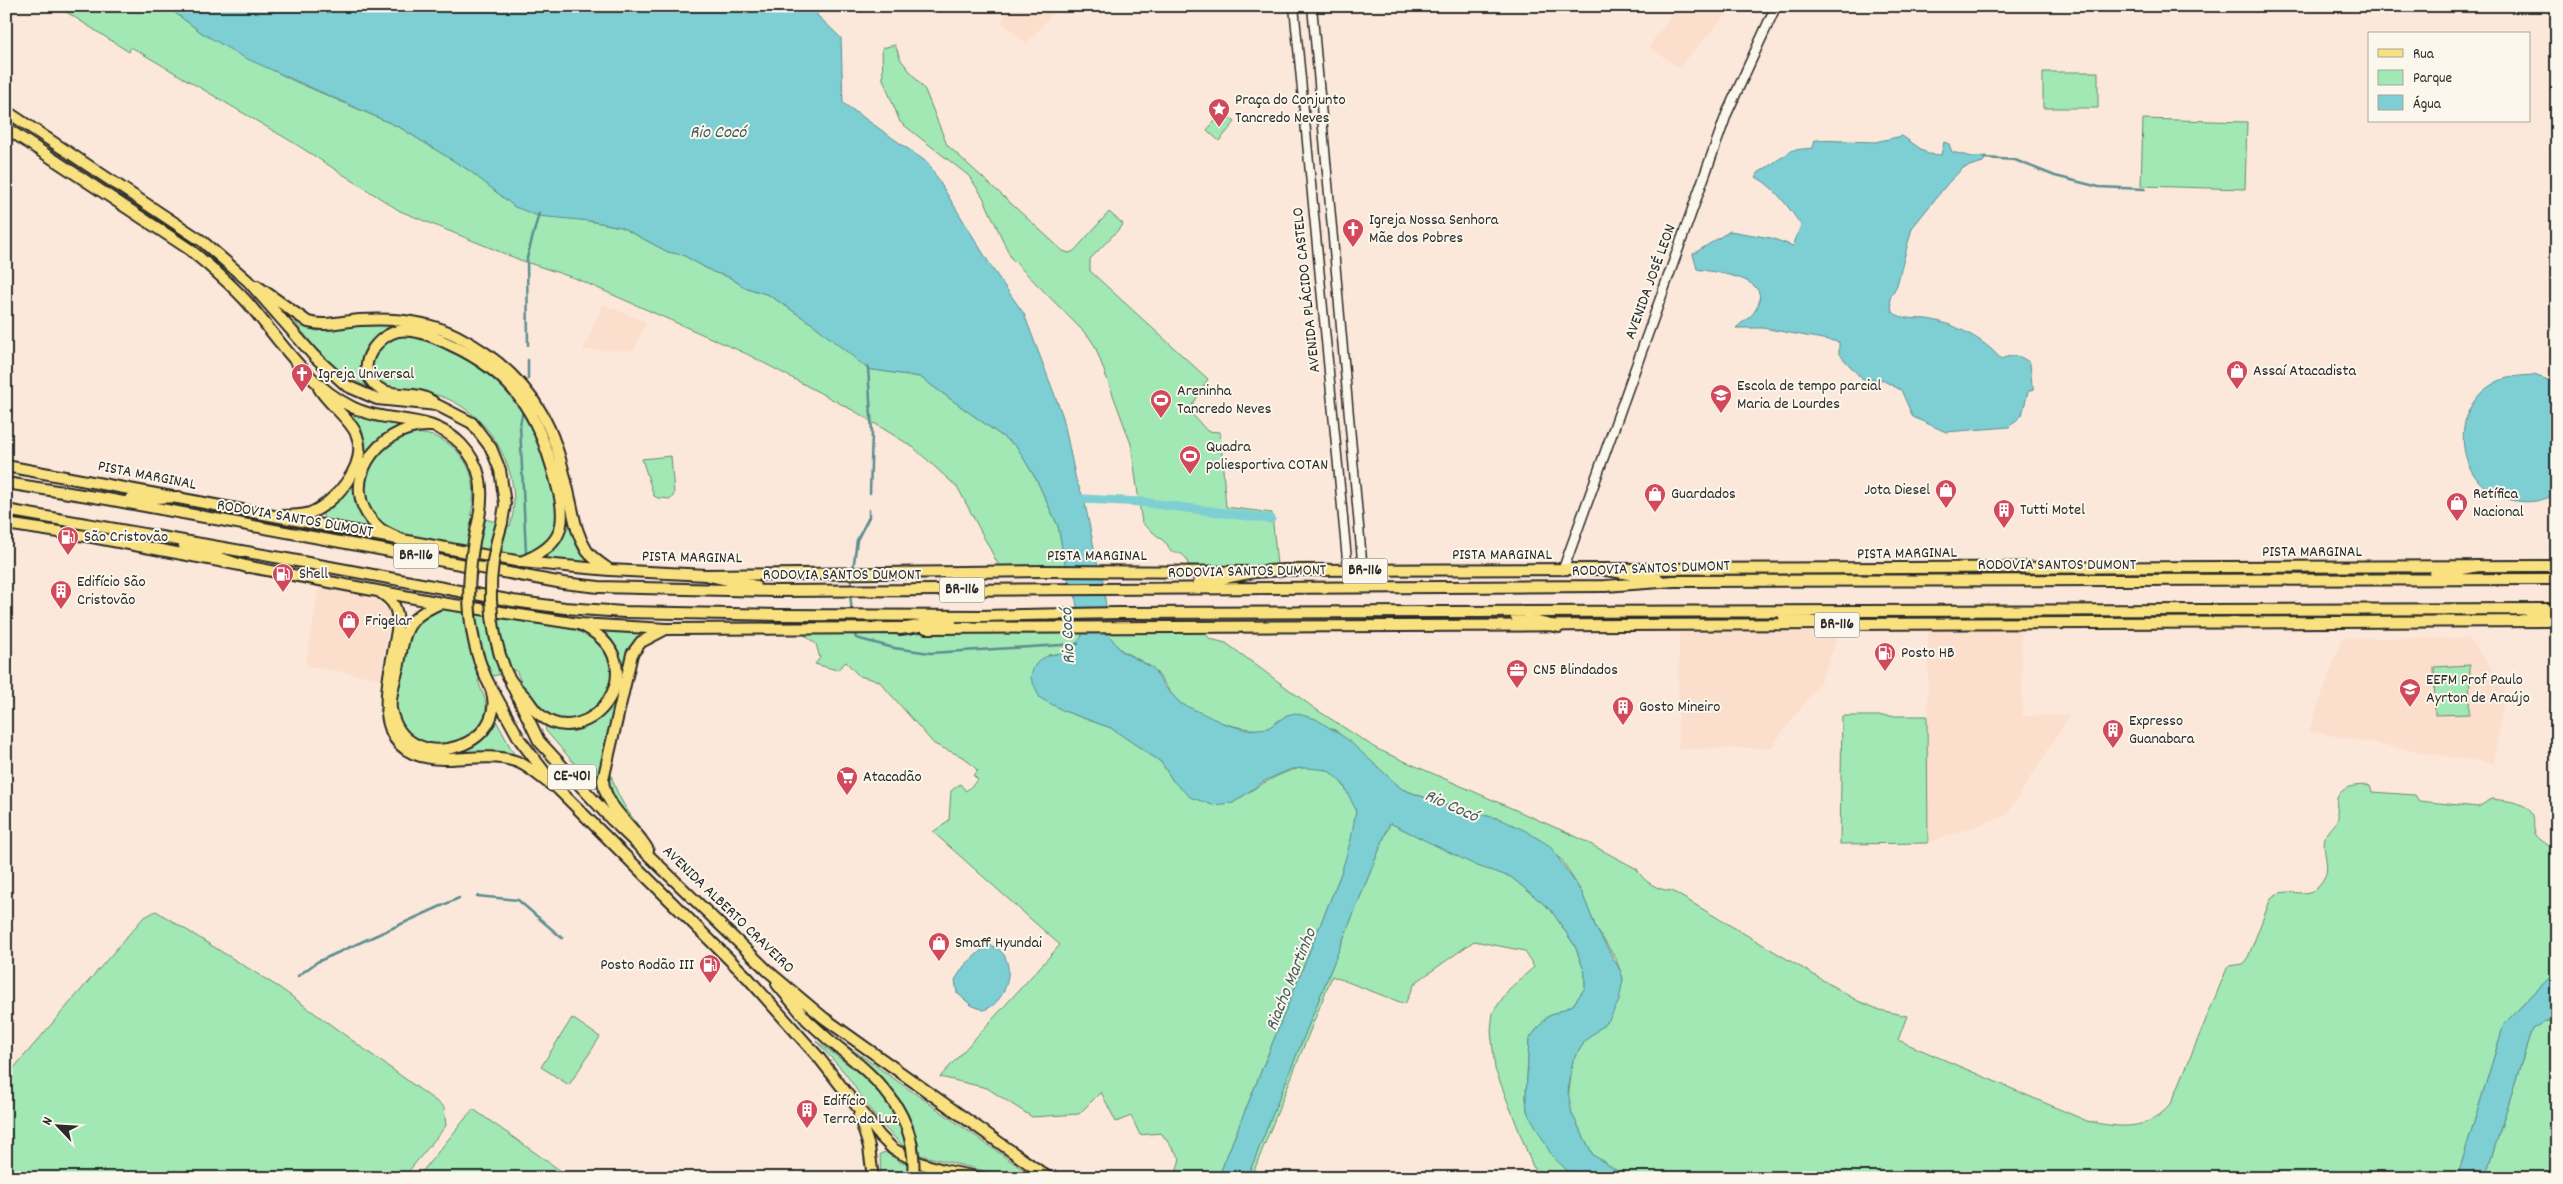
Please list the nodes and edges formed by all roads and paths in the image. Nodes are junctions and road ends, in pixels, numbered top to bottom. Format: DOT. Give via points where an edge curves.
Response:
graph roads {
  1 [pos="1294,6"];
  2 [pos="1312,6"];
  3 [pos="1776,6"];
  4 [pos="6,110"];
  5 [pos="6,128"];
  6 [pos="248,281"];
  7 [pos="314,381"];
  8 [pos="437,405"];
  9 [pos="436,427"];
  10 [pos="6,466"];
  11 [pos="6,483"];
  12 [pos="179,498"];
  13 [pos="107,499"];
  14 [pos="6,510"];
  15 [pos="279,516"];
  16 [pos="6,524"];
  17 [pos="152,535"];
  18 [pos="402,540"];
  19 [pos="521,562"];
  20 [pos="2478,566"];
  21 [pos="2557,566"];
  22 [pos="246,567"];
  23 [pos="610,570"];
  24 [pos="1348,570"];
  25 [pos="1363,570"];
  26 [pos="1563,570"];
  27 [pos="1606,570"];
  28 [pos="1255,572"];
  29 [pos="706,575"];
  30 [pos="2409,579"];
  31 [pos="2557,579"];
  32 [pos="1674,581"];
  33 [pos="1175,588"];
  34 [pos="376,589"];
  35 [pos="775,591"];
  36 [pos="440,603"];
  37 [pos="2557,609"];
  38 [pos="1744,612"];
  39 [pos="1498,613"];
  40 [pos="2557,614"];
  41 [pos="982,616"];
  42 [pos="2518,621"];
  43 [pos="2557,621"];
  44 [pos="579,624"];
  45 [pos="1831,625"];
  46 [pos="1559,626"];
  47 [pos="900,628"];
  48 [pos="666,629"];
  49 [pos="511,683"];
  50 [pos="492,688"];
  51 [pos="556,787"];
  52 [pos="652,857"];
  53 [pos="768,971"];
  54 [pos="856,1104"];
  55 [pos="873,1178"];
  56 [pos="913,1178"];
  57 [pos="981,1178"];
  58 [pos="1049,1178"];
  1 -- 24 [label="street, AVENIDA PLÁCIDO CASTELO"];
  2 -- 25 [label="street, AVENIDA PLÁCIDO CASTELO"];
  3 -- 26 [label="main road, AVENIDA JOSÉ LEON" via="1727,113"];
  4 -- 6 [label="main road" via="202,240"];
  5 -- 7 [label="main road" via="189,249 211,267 246,301"];
  6 -- 8 [label="main road" via="314,356 347,386 377,399"];
  6 -- 23 [label="main road" via="308,322 318,325 377,320 423,325 456,336 496,360 524,389 542,415 556,447 579,536 590,555"];
  7 -- 9 [label="main road, AVENIDA ALBERTO CRAVEIRO" via="352,407"];
  7 -- 15 [label="main road" via="356,433 358,456 342,490 328,503 309,513"];
  8 -- 19 [label="main road, AVENIDA ALBERTO CRAVEIRO" via="414,394 382,392 372,382 368,361 371,350 379,341 399,331 412,332 461,349 500,376 533,416 549,452 563,512 562,525 552,546 542,554"];
  8 -- 49 [label="main road, AVENIDA ALBERTO CRAVEIRO / CE-401, bridge" via="472,423 495,456 503,484 502,523 494,553 491,585 492,620 500,658"];
  9 -- 18 [label="main road" via="409,428 393,434 369,457 362,474 360,490 370,517 378,527"];
  9 -- 50 [label="main road, AVENIDA ALBERTO CRAVEIRO / CE-401, bridge" via="459,442 469,454 482,482 469,578 472,634"];
  10 -- 12 [label="main road, PISTA MARGINAL / BR-116"];
  11 -- 13 [label="main road, RODOVIA SANTOS DUMONT / BR-116"];
  12 -- 13 [label="main road"];
  12 -- 15 [label="main road, PISTA MARGINAL / BR-116"];
  13 -- 35 [label="main road, RODOVIA SANTOS DUMONT / BR-116" via="563,583 599,587"];
  14 -- 17 [label="main road, BR-116"];
  15 -- 18 [label="main road, PISTA MARGINAL / BR-116"];
  16 -- 22 [label="main road, BR-116"];
  17 -- 22 [label="main road"];
  17 -- 41 [label="main road, BR-116" via="556,607 624,612"];
  18 -- 19 [label="main road, PISTA MARGINAL / BR-116"];
  19 -- 23 [label="main road, PISTA MARGINAL / BR-116"];
  20 -- 21 [label="main road, PISTA MARGINAL / BR-116"];
  20 -- 27 [label="main road, PISTA MARGINAL / BR-116"];
  20 -- 30 [label="main road"];
  22 -- 34 [label="main road, BR-116"];
  23 -- 29 [label="main road, PISTA MARGINAL / BR-116"];
  24 -- 25 [label="main road, PISTA MARGINAL / BR-116"];
  24 -- 28 [label="main road, PISTA MARGINAL / BR-116"];
  25 -- 26 [label="main road, PISTA MARGINAL / BR-116"];
  26 -- 27 [label="main road, PISTA MARGINAL / BR-116"];
  27 -- 32 [label="main road"];
  28 -- 29 [label="main road, PISTA MARGINAL / BR-116"];
  28 -- 33 [label="main road"];
  29 -- 35 [label="main road"];
  30 -- 31 [label="main road, RODOVIA SANTOS DUMONT / BR-116"];
  30 -- 32 [label="main road, RODOVIA SANTOS DUMONT / BR-116"];
  32 -- 33 [label="main road, RODOVIA SANTOS DUMONT / BR-116" via="1605,586"];
  33 -- 35 [label="main road, RODOVIA SANTOS DUMONT / BR-116"];
  34 -- 36 [label="main road, BR-116"];
  34 -- 51 [label="main road" via="392,600 397,612 385,710 389,727 398,741 412,753 433,759 515,760"];
  36 -- 44 [label="main road, BR-116"];
  36 -- 50 [label="main road" via="414,618 404,632 391,707 399,729 413,742 428,748 446,750 464,745 477,738 487,724"];
  37 -- 38 [label="main road, BR-116"];
  38 -- 39 [label="main road, BR-116"];
  38 -- 45 [label="main road"];
  39 -- 41 [label="main road, BR-116" via="1042,613"];
  39 -- 46 [label="main road"];
  40 -- 42 [label="main road"];
  41 -- 47 [label="main road"];
  42 -- 43 [label="main road, BR-116"];
  42 -- 45 [label="main road, BR-116"];
  44 -- 48 [label="main road, BR-116"];
  44 -- 49 [label="main road" via="596,632 615,657 616,683 612,695 598,713 570,724 548,720"];
  45 -- 46 [label="main road, BR-116"];
  46 -- 47 [label="main road, BR-116"];
  47 -- 48 [label="main road, BR-116"];
  48 -- 52 [label="main road" via="642,642 632,654 602,780 606,798 642,838"];
  49 -- 52 [label="main road, AVENIDA ALBERTO CRAVEIRO / CE-401" via="539,741 612,820"];
  50 -- 51 [label="main road, AVENIDA ALBERTO CRAVEIRO / CE-401" via="520,740"];
  51 -- 54 [label="main road, AVENIDA ALBERTO CRAVEIRO / CE-401" via="748,978"];
  52 -- 53 [label="main road, AVENIDA ALBERTO CRAVEIRO / CE-401"];
  53 -- 56 [label="main road, CE-401, bridge" via="791,1002 829,1040 870,1072 897,1107 912,1138"];
  53 -- 58 [label="main road, AVENIDA ALBERTO CRAVEIRO" via="824,1018"];
  54 -- 55 [label="main road, CE-401" via="869,1147"];
  54 -- 57 [label="main road, AVENIDA ALBERTO CRAVEIRO" via="880,1136 902,1154 943,1170"];
}
